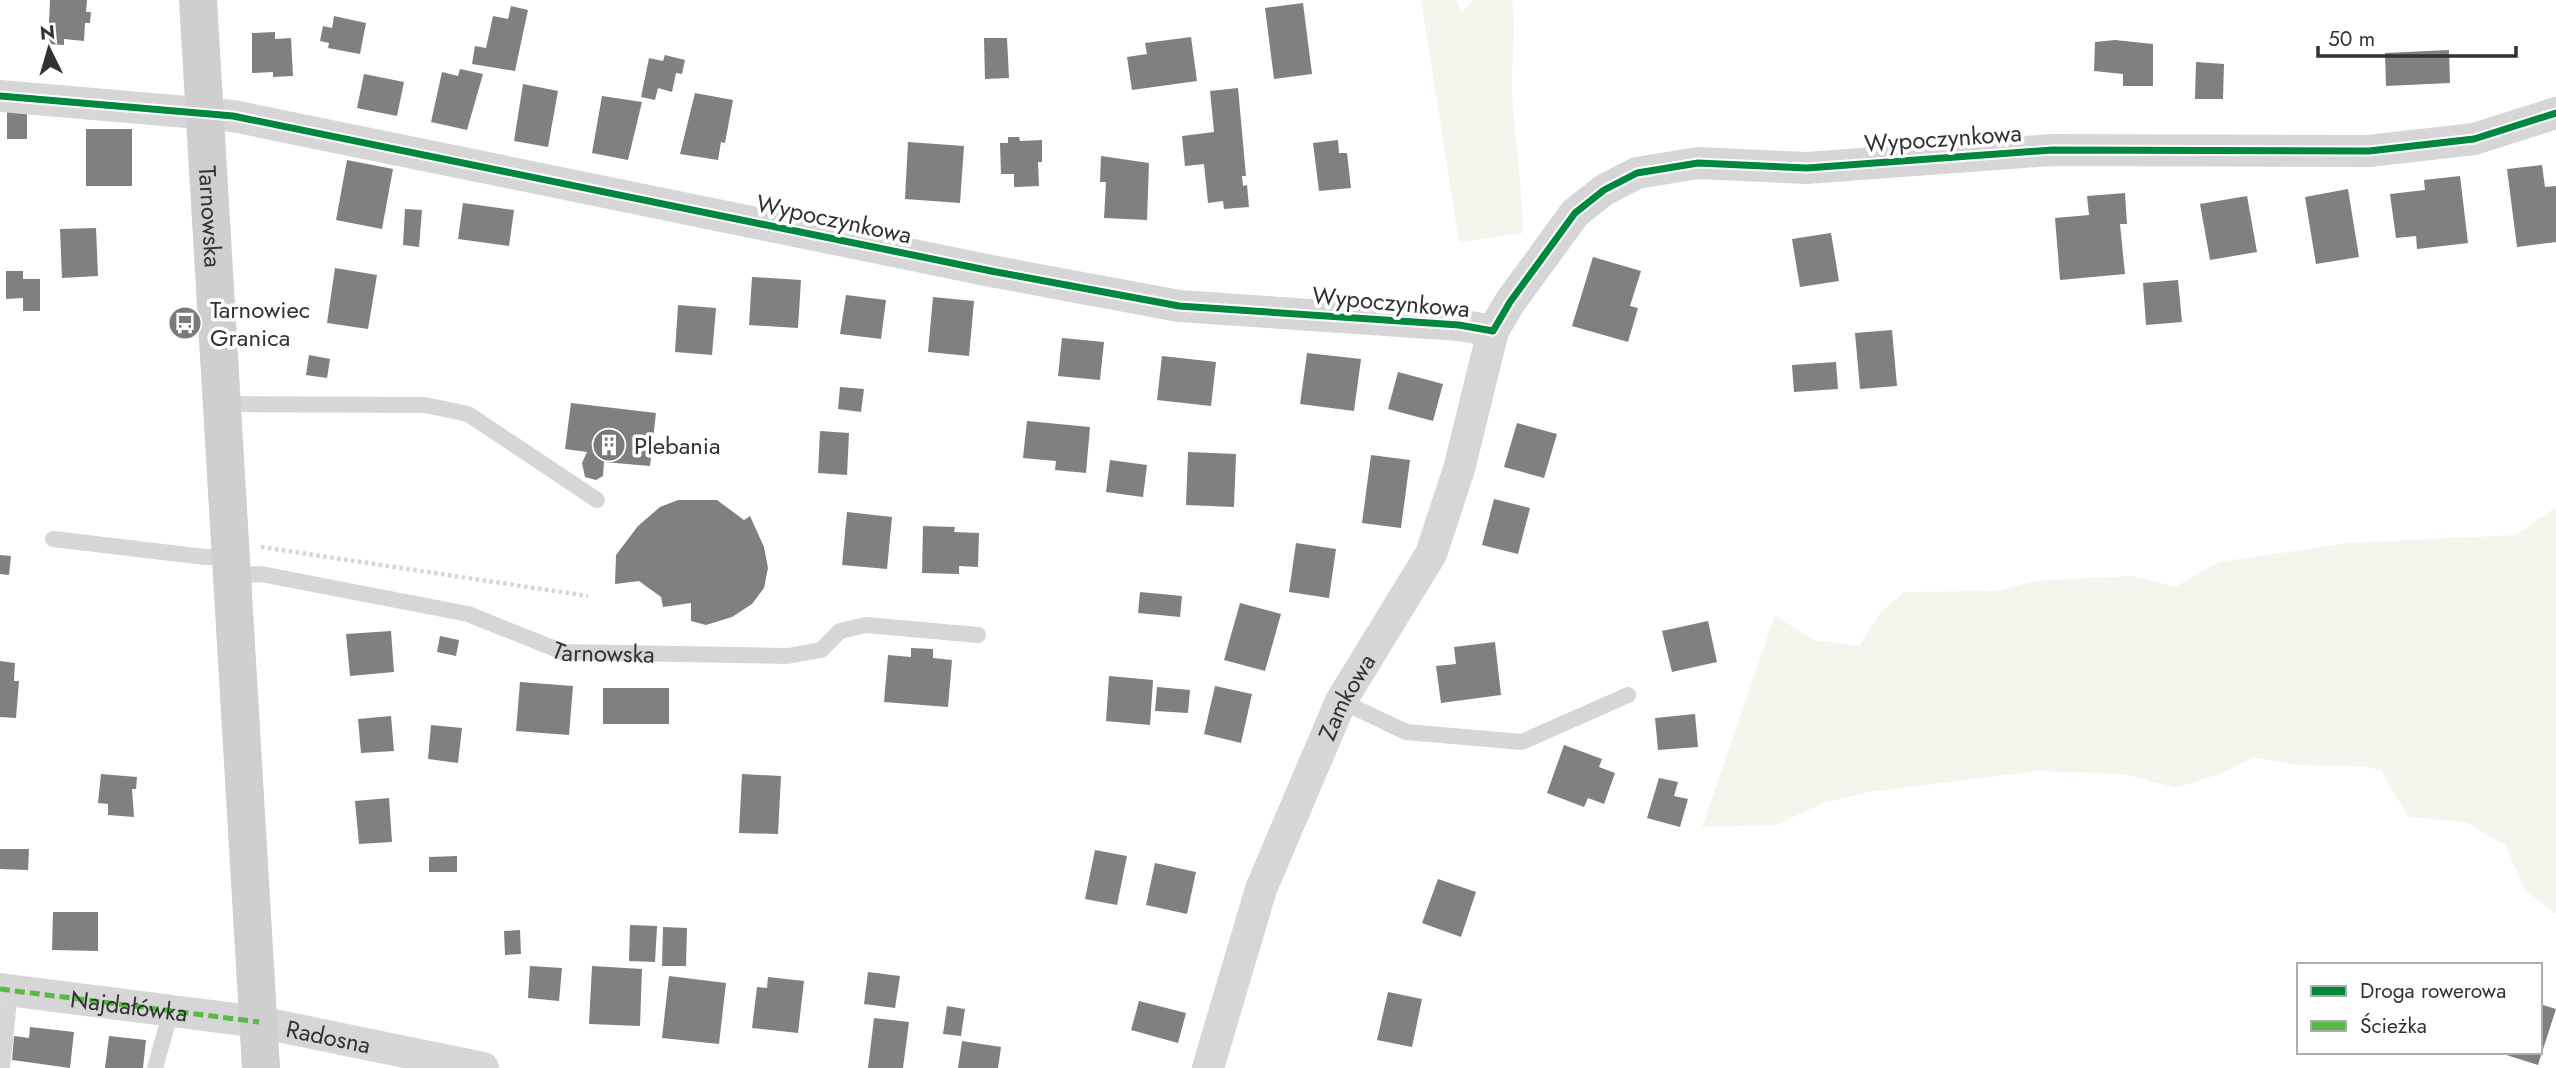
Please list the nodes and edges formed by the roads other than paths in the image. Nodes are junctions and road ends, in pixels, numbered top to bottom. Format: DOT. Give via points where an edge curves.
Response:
graph roads {
  1 [pos="198,0"];
  2 [pos="0,96"];
  3 [pos="2556,113"];
  4 [pos="205,114"];
  5 [pos="1493,331"];
  6 [pos="221,404"];
  7 [pos="597,500"];
  8 [pos="53,538"];
  9 [pos="241,560"];
  10 [pos="978,635"];
  11 [pos="1628,695"];
  12 [pos="1341,701"];
  13 [pos="5,990"];
  14 [pos="171,1011"];
  15 [pos="259,1022"];
  16 [pos="2,1068"];
  17 [pos="155,1068"];
  18 [pos="261,1068"];
  19 [pos="483,1068"];
  20 [pos="1208,1068"];
  1 -- 4 [label="main road, Tarnowska"];
  2 -- 4 [label="street, Wypoczynkowa"];
  3 -- 5 [label="street, Wypoczynkowa" via="2474,139 2369,151 2052,150 1807,168 1698,163 1637,173 1604,190 1575,213"];
  4 -- 5 [label="street, Wypoczynkowa" via="260,121 1179,306"];
  4 -- 6 [label="main road, Tarnowska"];
  5 -- 12 [label="street, Zamkowa" via="1459,468 1431,554"];
  6 -- 7 [label="lane" via="453,409 468,414"];
  6 -- 9 [label="main road, Tarnowska"];
  8 -- 9 [label="lane"];
  9 -- 10 [label="lane, Tarnowska" via="261,574 468,614 564,652 788,656 821,650 841,631 866,625"];
  9 -- 15 [label="main road, Tarnowska"];
  11 -- 12 [label="lane" via="1522,742 1406,732"];
  12 -- 20 [label="street, Zamkowa" via="1261,889"];
  13 -- 14 [label="street, Najdałówka"];
  13 -- 16 [label="lane"];
  14 -- 15 [label="street, Najdałówka"];
  14 -- 17 [label="lane"];
  15 -- 18 [label="main road, Tarnowska"];
  15 -- 19 [label="street, Radosna"];
}
